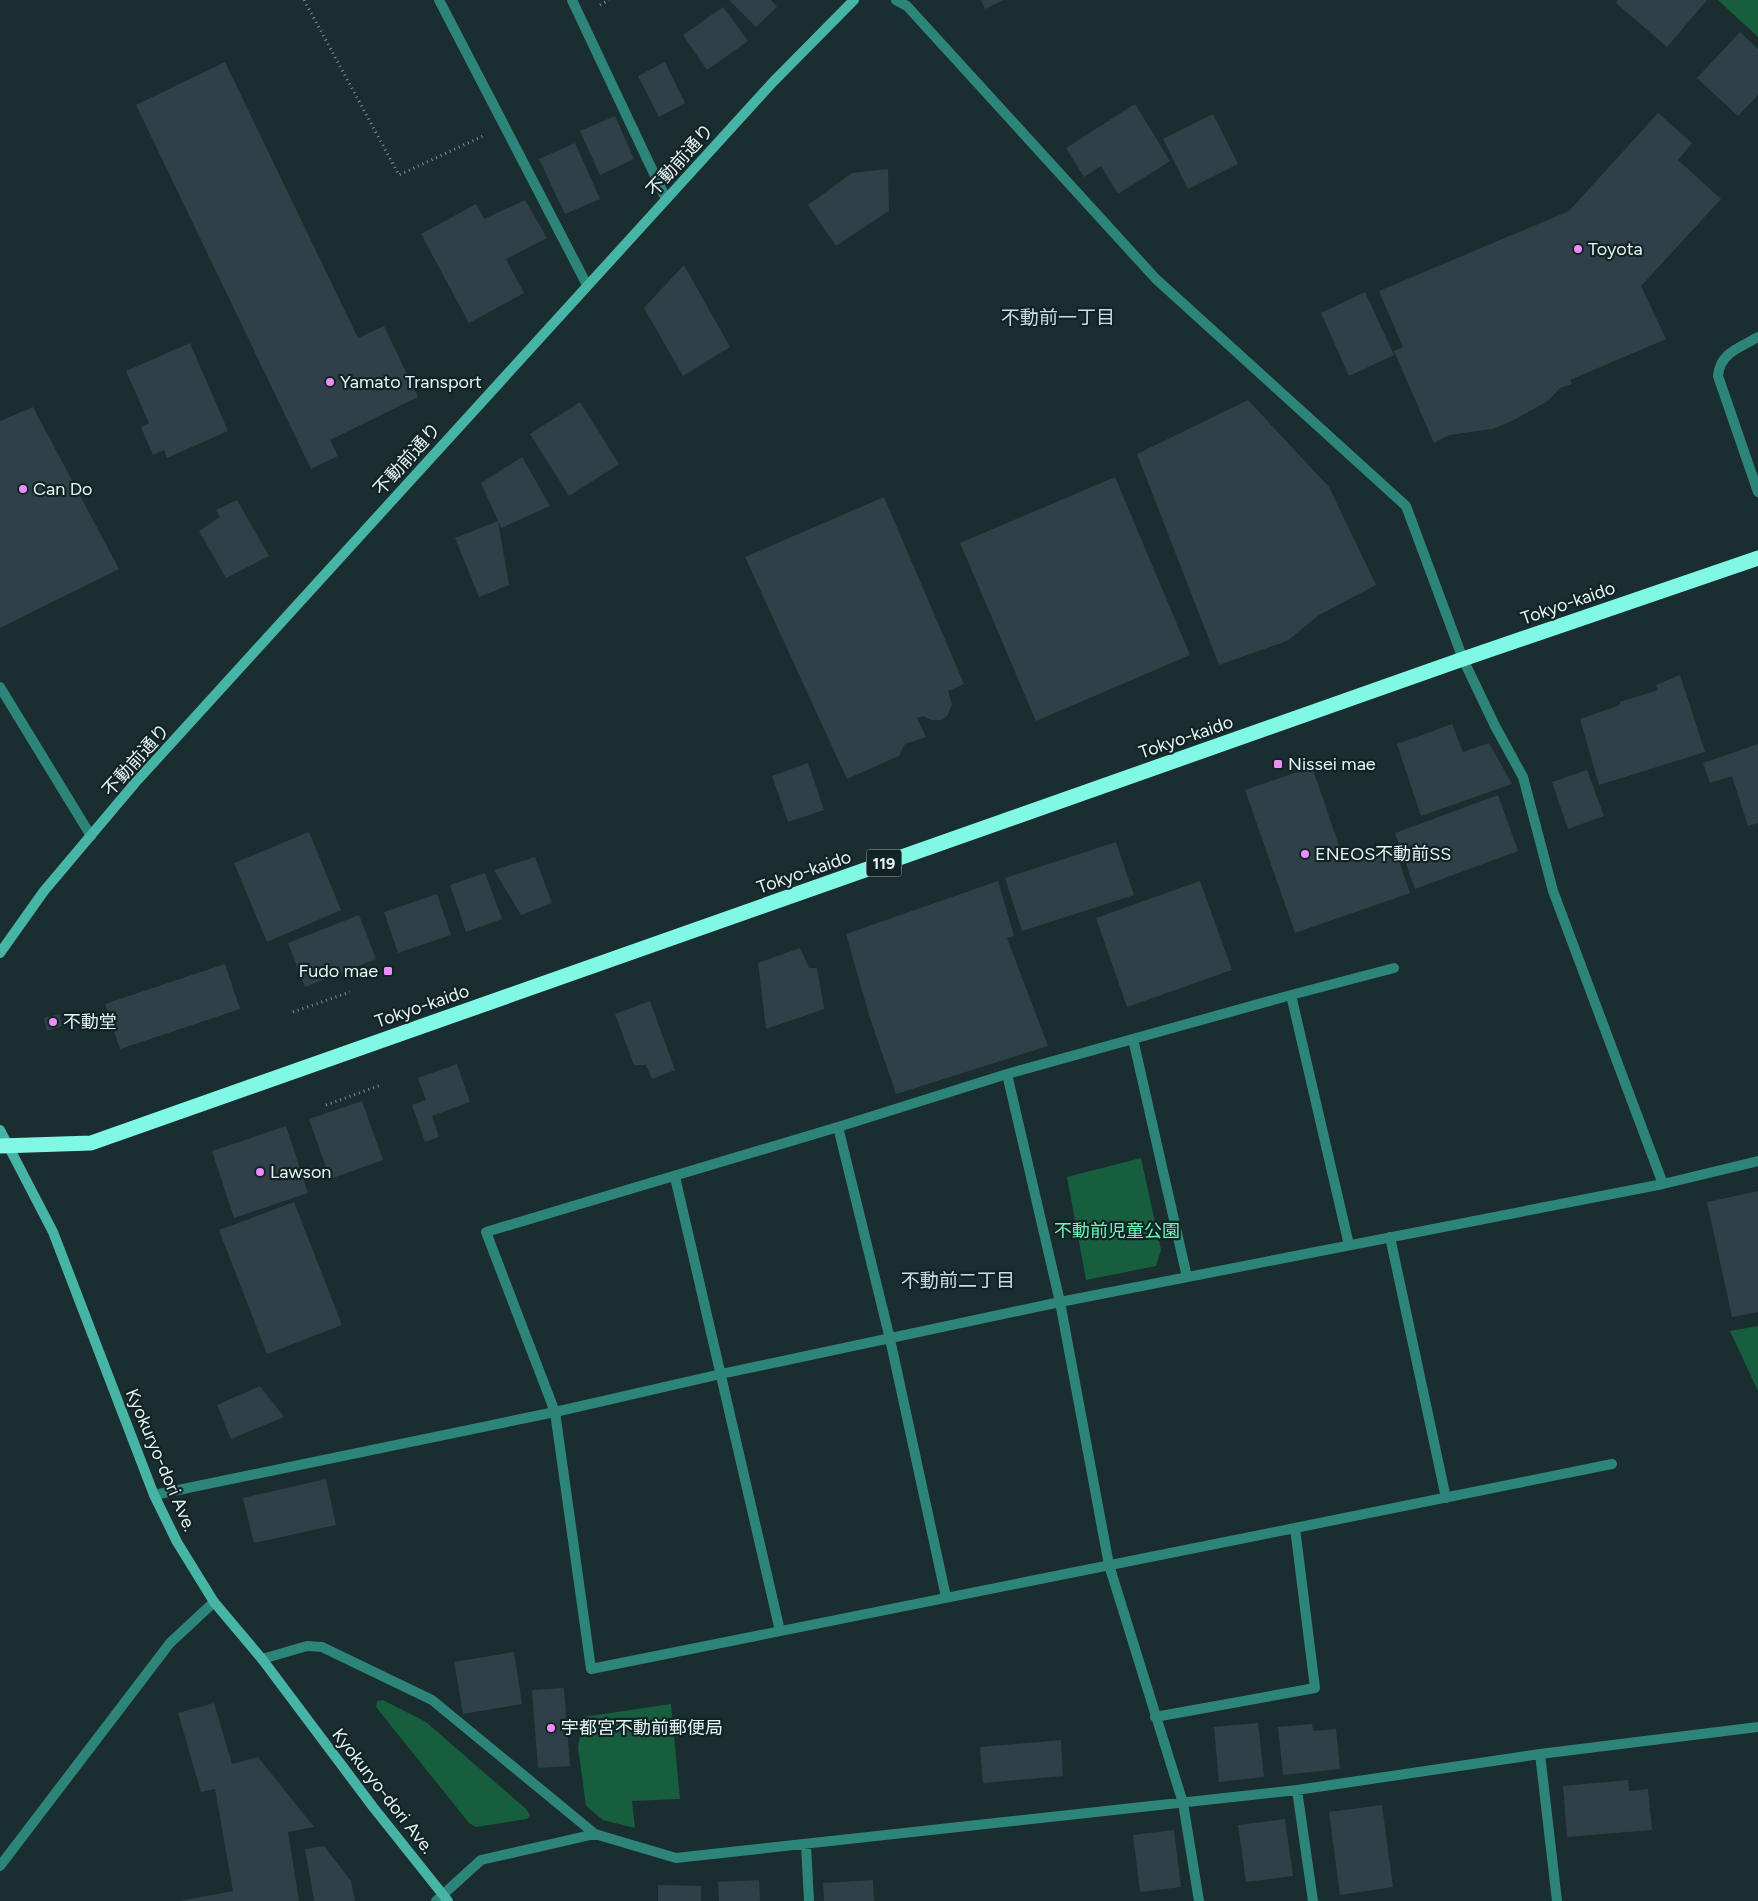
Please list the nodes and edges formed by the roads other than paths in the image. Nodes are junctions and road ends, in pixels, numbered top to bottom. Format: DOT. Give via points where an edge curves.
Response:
graph roads {
  1 [pos="439,0"];
  2 [pos="572,0"];
  3 [pos="854,0"];
  4 [pos="896,0"];
  5 [pos="666,199"];
  6 [pos="586,285"];
  7 [pos="1758,337"];
  8 [pos="1758,492"];
  9 [pos="1758,558"];
  10 [pos="1463,659"];
  11 [pos="0,687"];
  12 [pos="91,836"];
  13 [pos="1,947"];
  14 [pos="1394,968"];
  15 [pos="1291,995"];
  16 [pos="1133,1039"];
  17 [pos="1007,1074"];
  18 [pos="838,1127"];
  19 [pos="0,1130"];
  20 [pos="3,1145"];
  21 [pos="1758,1162"];
  22 [pos="674,1177"];
  23 [pos="1663,1184"];
  24 [pos="1390,1237"];
  25 [pos="1349,1245"];
  26 [pos="1187,1277"];
  27 [pos="1060,1302"];
  28 [pos="890,1339"];
  29 [pos="721,1374"];
  30 [pos="555,1412"];
  31 [pos="1612,1464"];
  32 [pos="154,1494"];
  33 [pos="1446,1498"];
  34 [pos="1295,1528"];
  35 [pos="1110,1565"];
  36 [pos="946,1597"];
  37 [pos="214,1602"];
  38 [pos="780,1631"];
  39 [pos="262,1659"];
  40 [pos="1156,1717"];
  41 [pos="1758,1727"];
  42 [pos="1540,1754"];
  43 [pos="1297,1790"];
  44 [pos="1183,1803"];
  45 [pos="595,1834"];
  46 [pos="806,1845"];
  47 [pos="0,1866"];
  48 [pos="442,1899"];
  49 [pos="809,1901"];
  50 [pos="1199,1901"];
  51 [pos="1312,1901"];
  52 [pos="1557,1901"];
  1 -- 6 [label="street"];
  2 -- 5 [label="street"];
  3 -- 5 [label="street, 不動前通り" via="773,82"];
  4 -- 10 [label="street" via="907,6 1156,279 1406,506"];
  5 -- 6 [label="street, 不動前通り"];
  6 -- 12 [label="street, 不動前通り" via="135,783"];
  7 -- 8 [label="street" via="1730,353 1719,364 1718,376"];
  9 -- 10 [label="highway, Tokyo-kaido / 119"];
  10 -- 20 [label="highway, Tokyo-kaido / 119" via="91,1143"];
  10 -- 23 [label="street" via="1523,777 1553,891"];
  11 -- 12 [label="street"];
  12 -- 13 [label="street, 不動前通り"];
  14 -- 15 [label="street"];
  15 -- 16 [label="street"];
  15 -- 25 [label="street"];
  16 -- 17 [label="street"];
  16 -- 26 [label="street"];
  17 -- 18 [label="street"];
  17 -- 27 [label="street"];
  18 -- 22 [label="street"];
  18 -- 28 [label="street"];
  19 -- 20 [label="street"];
  20 -- 32 [label="street, Kyokuryo-dori Ave." via="53,1232"];
  21 -- 23 [label="street"];
  22 -- 29 [label="street"];
  22 -- 30 [label="street" via="486,1232"];
  23 -- 24 [label="street"];
  24 -- 25 [label="street"];
  24 -- 33 [label="street"];
  25 -- 26 [label="street"];
  26 -- 27 [label="street"];
  27 -- 28 [label="street"];
  27 -- 35 [label="street"];
  28 -- 29 [label="street"];
  28 -- 36 [label="street"];
  29 -- 30 [label="street"];
  29 -- 38 [label="street"];
  30 -- 32 [label="street"];
  30 -- 38 [label="street" via="591,1670"];
  31 -- 33 [label="street"];
  32 -- 37 [label="street, Kyokuryo-dori Ave." via="177,1542"];
  33 -- 34 [label="street"];
  34 -- 35 [label="street"];
  34 -- 40 [label="street" via="1315,1688"];
  35 -- 36 [label="street"];
  35 -- 40 [label="street"];
  36 -- 38 [label="street"];
  37 -- 39 [label="street, Kyokuryo-dori Ave."];
  37 -- 47 [label="street" via="170,1643"];
  39 -- 45 [label="street" via="307,1646 322,1647 432,1700"];
  39 -- 48 [label="street, Kyokuryo-dori Ave."];
  40 -- 44 [label="street"];
  41 -- 42 [label="street"];
  42 -- 43 [label="street"];
  42 -- 52 [label="street"];
  43 -- 44 [label="street"];
  43 -- 51 [label="street"];
  44 -- 46 [label="street"];
  44 -- 50 [label="street"];
  45 -- 46 [label="street" via="676,1858"];
  45 -- 48 [label="street" via="482,1860"];
  46 -- 49 [label="street"];
}
